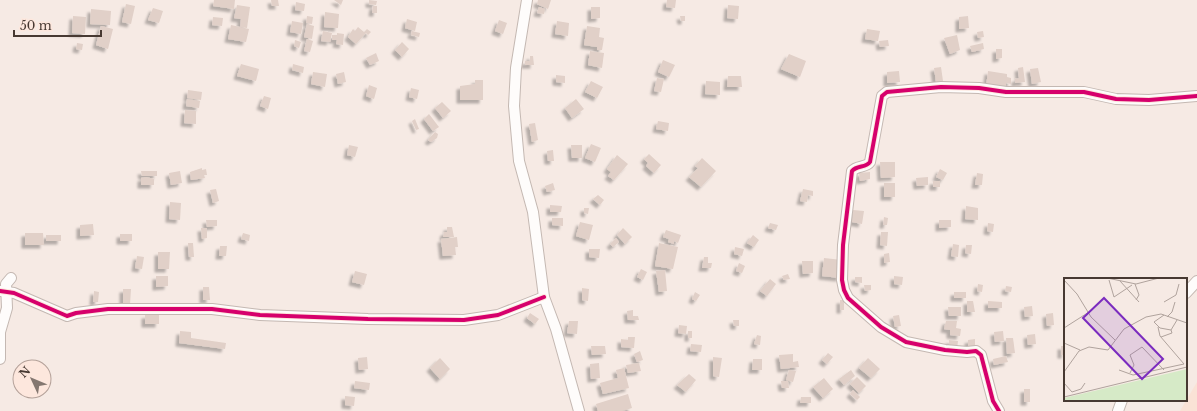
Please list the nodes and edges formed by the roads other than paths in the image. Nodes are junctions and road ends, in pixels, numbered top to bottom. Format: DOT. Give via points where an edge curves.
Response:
graph roads {
  1 [pos="527,0"];
  2 [pos="1197,96"];
  3 [pos="11,278"];
  4 [pos="1197,281"];
  5 [pos="3,291"];
  6 [pos="1187,292"];
  7 [pos="544,297"];
  8 [pos="0,359"];
  9 [pos="1122,401"];
  10 [pos="579,411"];
  11 [pos="998,411"];
  12 [pos="1118,411"];
  1 -- 7 [label="street" via="517,60 514,106 519,161 533,212"];
  2 -- 11 [label="street" via="1149,100 1116,99 1084,92 1006,92 941,87 887,92 882,96 870,162 852,171 843,245 844,290 858,308 896,338 945,350 976,351 981,355"];
  3 -- 5 [label="street"];
  4 -- 6 [label="street"];
  5 -- 7 [label="street" via="67,316 108,310 212,309 260,315 464,320 498,315"];
  5 -- 8 [label="street" via="7,308 0,332"];
  7 -- 10 [label="street" via="556,329"];
  9 -- 12 [label="street"];
}
